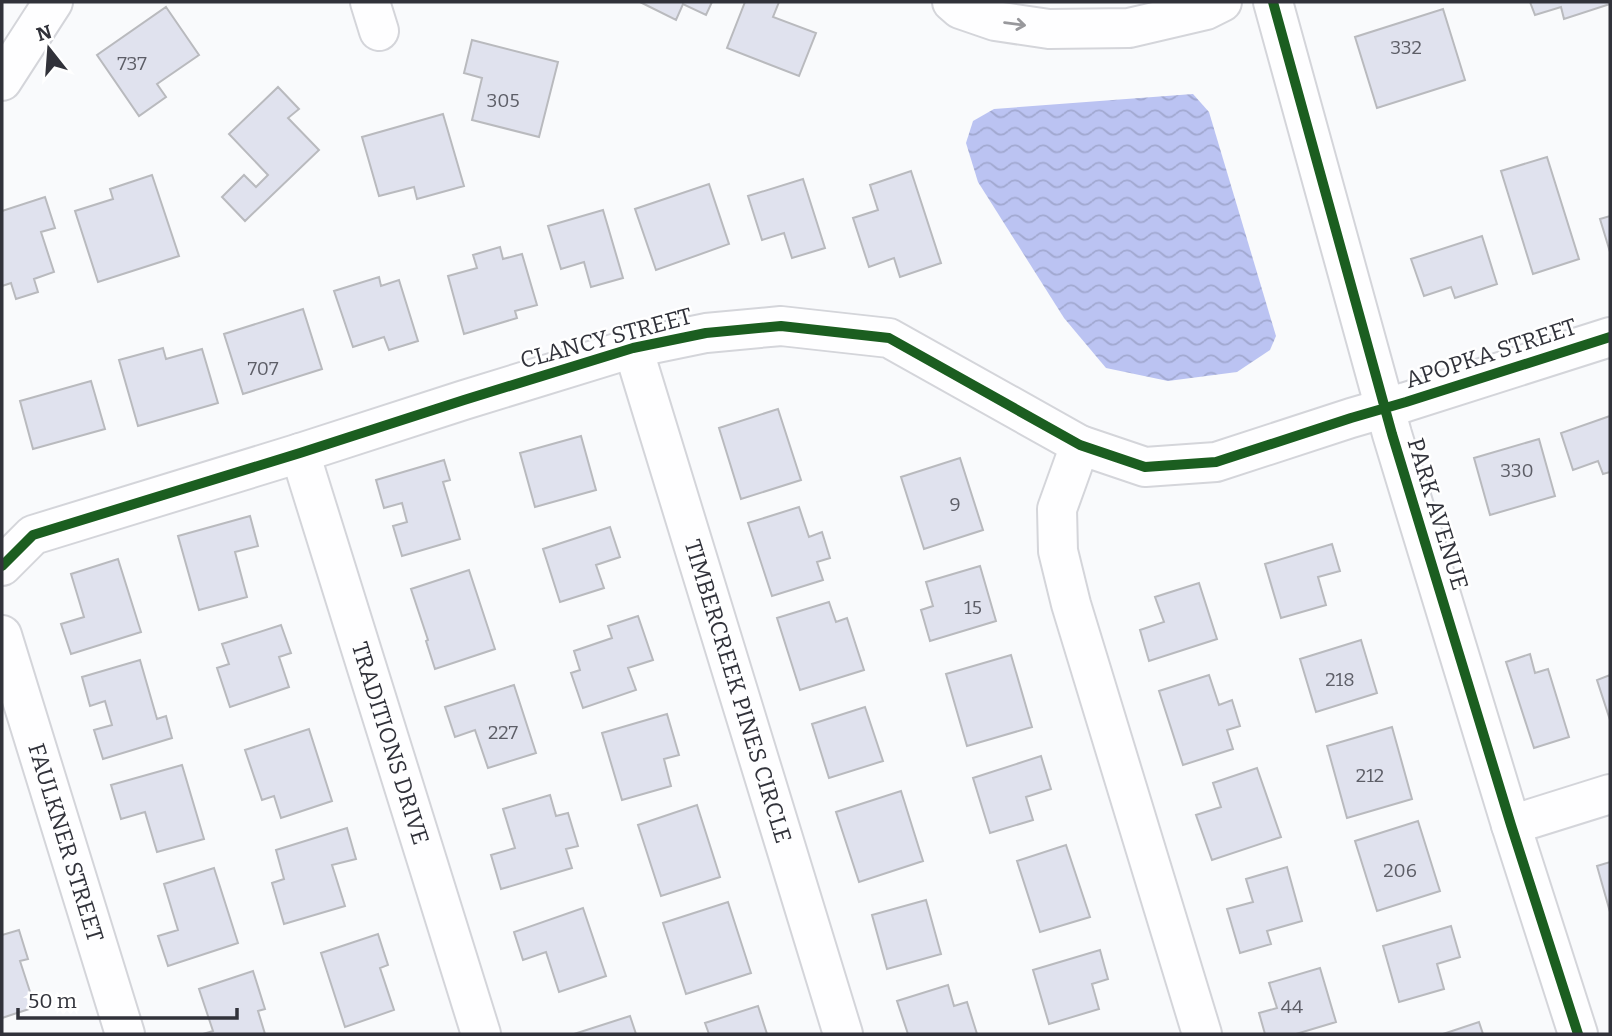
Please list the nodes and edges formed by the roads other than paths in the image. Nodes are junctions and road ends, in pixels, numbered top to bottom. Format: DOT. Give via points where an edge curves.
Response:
graph roads {
  1 [pos="53,2"];
  2 [pos="952,2"];
  3 [pos="1222,2"];
  4 [pos="1273,2"];
  5 [pos="2,81"];
  6 [pos="1610,337"];
  7 [pos="633,348"];
  8 [pos="1385,409"];
  9 [pos="1080,445"];
  10 [pos="300,453"];
  11 [pos="2,566"];
  12 [pos="3,646"];
  13 [pos="1610,794"];
  14 [pos="1511,825"];
  15 [pos="125,1034"];
  16 [pos="481,1034"];
  17 [pos="843,1034"];
  18 [pos="1202,1034"];
  19 [pos="1578,1034"];
  1 -- 5 [label="street"];
  2 -- 3 [label="street, one-way" via="995,21 1049,29 1129,28"];
  4 -- 8 [label="street, PARK AVENUE"];
  6 -- 8 [label="street, APOPKA STREET"];
  7 -- 9 [label="street, CLANCY STREET" via="706,333 781,326 889,338"];
  7 -- 10 [label="street, CLANCY STREET"];
  7 -- 17 [label="street, TIMBERCREEK PINES CIRCLE"];
  8 -- 9 [label="street, CLANCY STREET" via="1216,462 1145,467"];
  8 -- 14 [label="street, PARK AVENUE"];
  9 -- 18 [label="street" via="1057,509 1058,551"];
  10 -- 11 [label="street, CLANCY STREET" via="33,535"];
  10 -- 16 [label="street, TRADITIONS DRIVE"];
  12 -- 15 [label="street, FAULKNER STREET"];
  13 -- 14 [label="street"];
  14 -- 19 [label="street, PARK AVENUE"];
}
